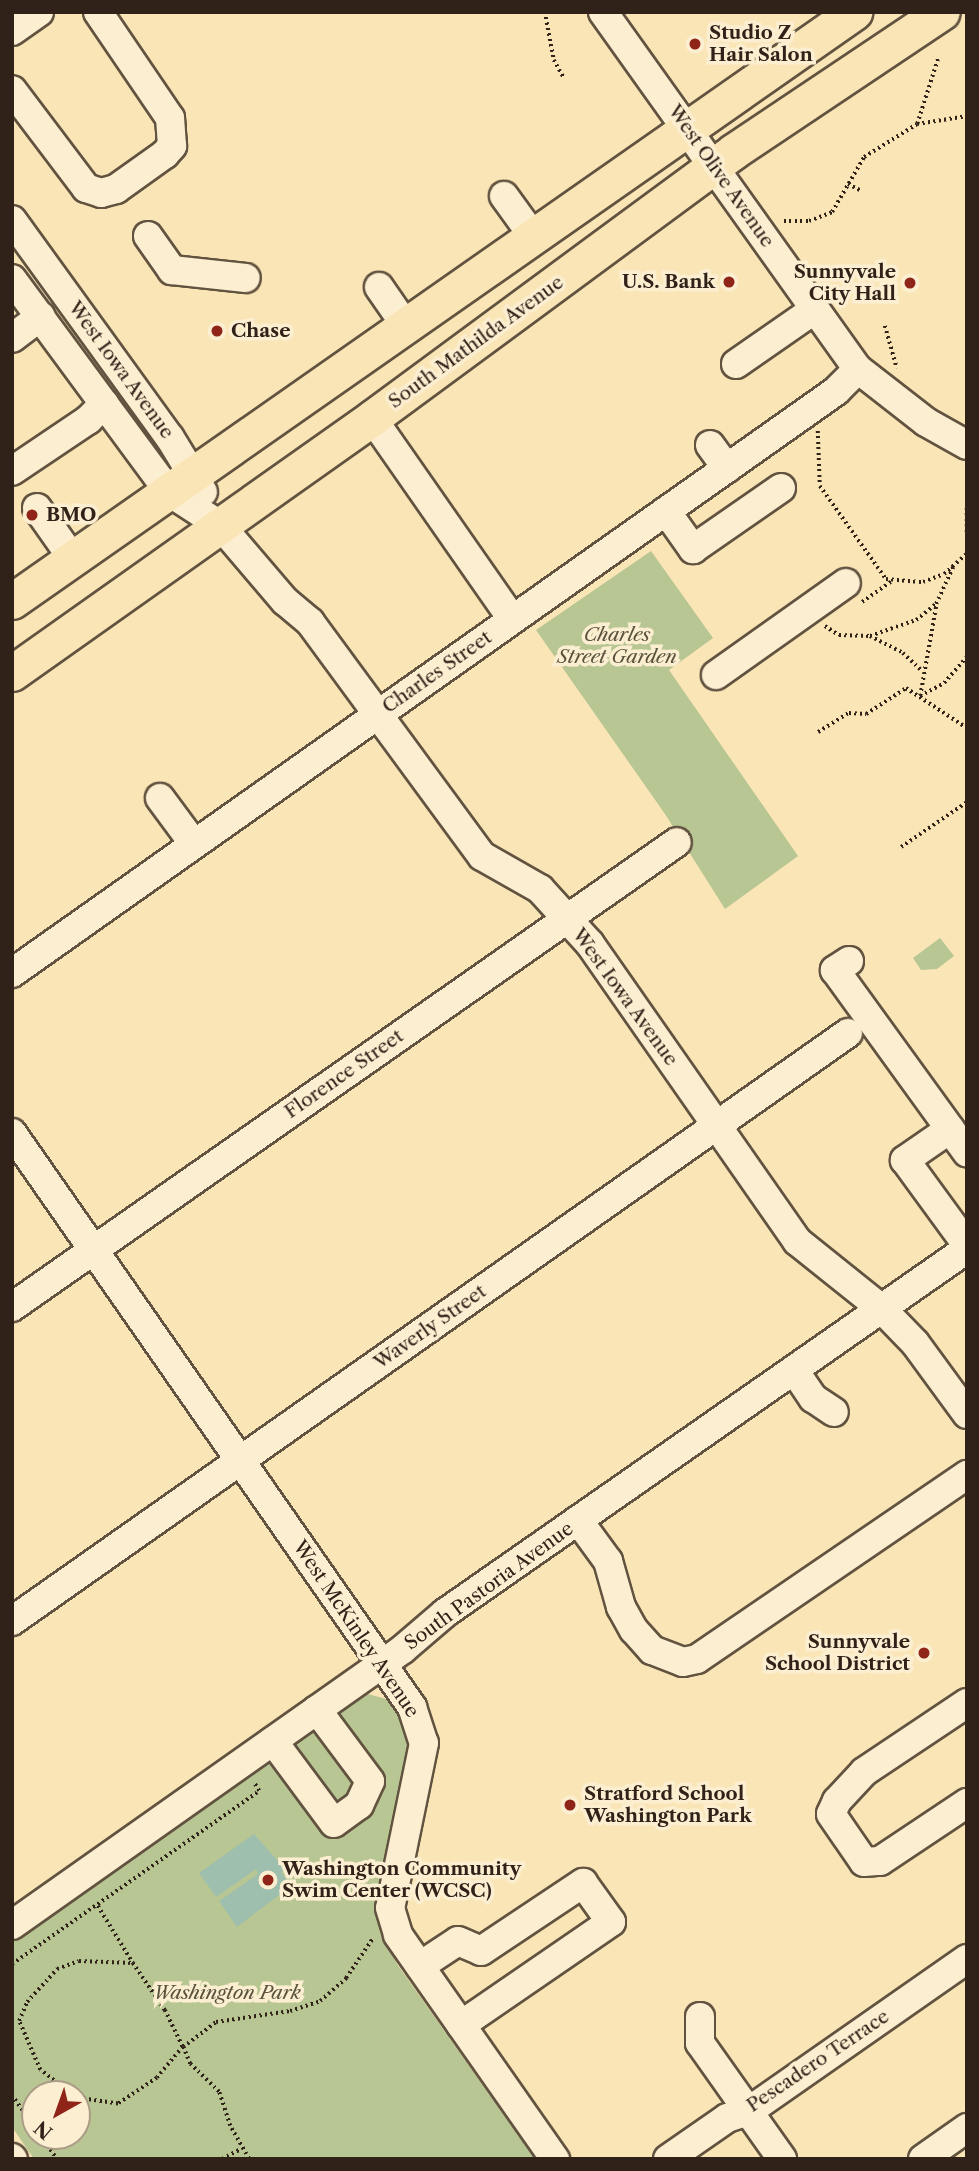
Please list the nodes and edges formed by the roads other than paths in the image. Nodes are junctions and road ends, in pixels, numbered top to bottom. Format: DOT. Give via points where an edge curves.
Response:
graph roads {
  1 [pos="39,12"];
  2 [pos="98,12"];
  3 [pos="854,12"];
  4 [pos="942,12"];
  5 [pos="602,22"];
  6 [pos="12,31"];
  7 [pos="12,90"];
  8 [pos="688,128"];
  9 [pos="714,166"];
  10 [pos="504,196"];
  11 [pos="12,220"];
  12 [pos="148,236"];
  13 [pos="533,236"];
  14 [pos="246,278"];
  15 [pos="12,279"];
  16 [pos="379,287"];
  17 [pos="815,310"];
  18 [pos="41,316"];
  19 [pos="405,326"];
  20 [pos="12,338"];
  21 [pos="736,364"];
  22 [pos="858,369"];
  23 [pos="104,404"];
  24 [pos="372,418"];
  25 [pos="710,444"];
  26 [pos="967,445"];
  27 [pos="727,468"];
  28 [pos="12,471"];
  29 [pos="181,483"];
  30 [pos="781,488"];
  31 [pos="37,508"];
  32 [pos="666,511"];
  33 [pos="220,525"];
  34 [pos="73,559"];
  35 [pos="846,583"];
  36 [pos="12,601"];
  37 [pos="512,619"];
  38 [pos="12,673"];
  39 [pos="716,675"];
  40 [pos="379,713"];
  41 [pos="160,798"];
  42 [pos="677,842"];
  43 [pos="194,844"];
  44 [pos="567,918"];
  45 [pos="849,961"];
  46 [pos="12,973"];
  47 [pos="848,1033"];
  48 [pos="716,1125"];
  49 [pos="950,1129"];
  50 [pos="12,1133"];
  51 [pos="967,1152"];
  52 [pos="967,1247"];
  53 [pos="94,1250"];
  54 [pos="12,1307"];
  55 [pos="882,1309"];
  56 [pos="794,1370"];
  57 [pos="834,1412"];
  58 [pos="967,1414"];
  59 [pos="240,1460"];
  60 [pos="967,1475"];
  61 [pos="578,1520"];
  62 [pos="12,1621"];
  63 [pos="383,1664"];
  64 [pos="967,1703"];
  65 [pos="317,1710"];
  66 [pos="273,1741"];
  67 [pos="967,1803"];
  68 [pos="12,1925"];
  69 [pos="967,1959"];
  70 [pos="420,1966"];
  71 [pos="700,2017"];
  72 [pos="461,2025"];
  73 [pos="749,2111"];
  74 [pos="967,2128"];
  75 [pos="555,2159"];
  76 [pos="668,2159"];
  77 [pos="782,2159"];
  78 [pos="923,2159"];
  1 -- 6 [label="street"];
  2 -- 7 [label="street" via="170,118 172,146 165,154 116,189 86,188"];
  3 -- 8 [label="main road"];
  4 -- 9 [label="main road, South Mathilda Avenue"];
  5 -- 8 [label="street, West Olive Avenue"];
  8 -- 9 [label="street, West Olive Avenue"];
  8 -- 13 [label="main road"];
  9 -- 17 [label="street, West Olive Avenue"];
  9 -- 24 [label="main road, South Mathilda Avenue"];
  10 -- 13 [label="street"];
  11 -- 29 [label="street, West Iowa Avenue"];
  12 -- 14 [label="street" via="172,270"];
  13 -- 19 [label="main road"];
  15 -- 18 [label="street, West Iowa Avenue"];
  16 -- 19 [label="street"];
  17 -- 21 [label="street"];
  17 -- 22 [label="street, West Olive Avenue"];
  18 -- 20 [label="street"];
  18 -- 23 [label="street, West Iowa Avenue"];
  19 -- 29 [label="main road"];
  22 -- 26 [label="street, West Olive Avenue" via="915,415"];
  22 -- 27 [label="street, Charles Street" via="836,391"];
  23 -- 28 [label="street"];
  23 -- 29 [label="street, West Iowa Avenue"];
  24 -- 33 [label="main road, South Mathilda Avenue"];
  24 -- 37 [label="street"];
  25 -- 27 [label="street"];
  27 -- 32 [label="street, Charles Street"];
  29 -- 33 [label="street, West Iowa Avenue"];
  29 -- 34 [label="main road"];
  30 -- 32 [label="street" via="693,548"];
  31 -- 34 [label="street"];
  32 -- 37 [label="street, Charles Street"];
  33 -- 38 [label="main road, South Mathilda Avenue"];
  33 -- 40 [label="street, West Iowa Avenue" via="285,601 310,622"];
  34 -- 36 [label="main road"];
  35 -- 39 [label="street"];
  37 -- 40 [label="street, Charles Street"];
  40 -- 43 [label="street, Charles Street"];
  40 -- 44 [label="street, West Iowa Avenue" via="482,856 540,889"];
  41 -- 43 [label="street"];
  42 -- 44 [label="street, Florence Street"];
  43 -- 46 [label="street, Charles Street"];
  44 -- 48 [label="street, West Iowa Avenue"];
  44 -- 53 [label="street, Florence Street"];
  45 -- 49 [label="street" via="835,970"];
  47 -- 48 [label="street, Waverly Street"];
  48 -- 55 [label="street, West Iowa Avenue" via="797,1241"];
  48 -- 59 [label="street, Waverly Street"];
  49 -- 51 [label="street"];
  49 -- 52 [label="street" via="905,1160"];
  50 -- 53 [label="street, West McKinley Avenue"];
  52 -- 55 [label="street, South Pastoria Avenue"];
  53 -- 54 [label="street, Florence Street"];
  53 -- 59 [label="street, West McKinley Avenue"];
  55 -- 56 [label="street, South Pastoria Avenue"];
  55 -- 58 [label="street, West Iowa Avenue" via="915,1343"];
  56 -- 57 [label="street" via="813,1398"];
  56 -- 61 [label="street, South Pastoria Avenue"];
  59 -- 62 [label="street, Waverly Street"];
  59 -- 63 [label="street, West McKinley Avenue"];
  60 -- 61 [label="street" via="696,1659 683,1662 652,1650 634,1630 621,1607 608,1561"];
  61 -- 63 [label="street, South Pastoria Avenue" via="445,1613"];
  63 -- 65 [label="street, South Pastoria Avenue"];
  63 -- 70 [label="street, West McKinley Avenue" via="412,1707 424,1743 390,1908 398,1935"];
  64 -- 67 [label="street" via="864,1772 850,1784 831,1814 864,1862 880,1861"];
  65 -- 66 [label="street, South Pastoria Avenue"];
  65 -- 66 [label="street" via="370,1781 359,1805 334,1823"];
  66 -- 68 [label="street, South Pastoria Avenue"];
  69 -- 73 [label="street, Pescadero Terrace"];
  70 -- 72 [label="street, West McKinley Avenue"];
  70 -- 72 [label="street" via="458,1941 481,1951 583,1883 607,1916 611,1922"];
  71 -- 73 [label="street" via="700,2043"];
  72 -- 75 [label="street, West McKinley Avenue"];
  73 -- 76 [label="street, Pescadero Terrace" via="727,2118"];
  73 -- 77 [label="street"];
  74 -- 78 [label="street"];
}
